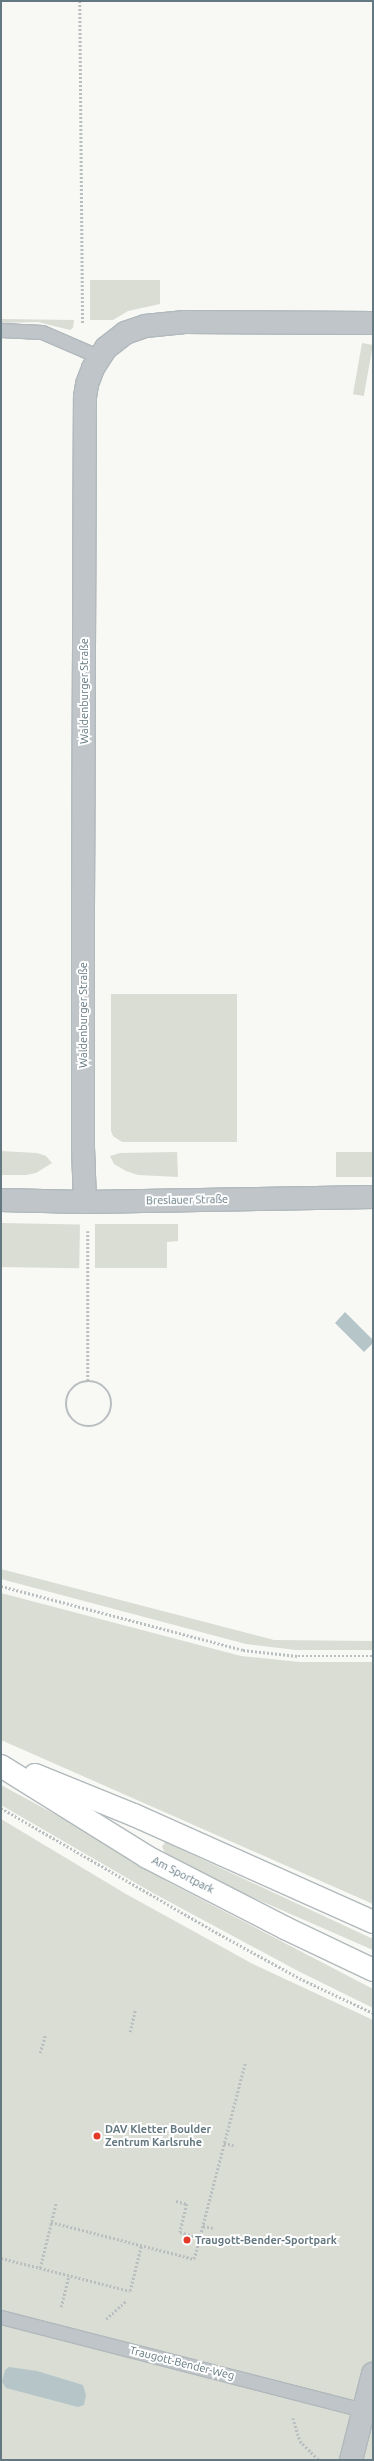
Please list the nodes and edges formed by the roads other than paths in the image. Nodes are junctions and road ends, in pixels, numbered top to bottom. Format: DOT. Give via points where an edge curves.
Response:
graph roads {
  1 [pos="373,323"];
  2 [pos="1,330"];
  3 [pos="100,357"];
  4 [pos="373,1197"];
  5 [pos="1,1200"];
  6 [pos="85,1202"];
  7 [pos="1,1762"];
  8 [pos="1,1766"];
  9 [pos="373,1922"];
  10 [pos="373,1970"];
  11 [pos="1,2317"];
  12 [pos="373,2374"];
  13 [pos="363,2410"];
  14 [pos="351,2460"];
  1 -- 3 [label="street, Waldenburger Straße" via="186,322 146,326 125,333 106,348"];
  2 -- 3 [label="lane" via="42,332"];
  3 -- 6 [label="street, Waldenburger Straße" via="93,368 85,397"];
  4 -- 6 [label="street, Breslauer Straße"];
  5 -- 6 [label="street, Breslauer Straße"];
  7 -- 9 [label="street" via="134,1815"];
  8 -- 10 [label="street, Am Sportpark" via="147,1857"];
  11 -- 13 [label="lane, Traugott-Bender-Weg"];
  12 -- 13 [label="street"];
  13 -- 14 [label="street"];
}
